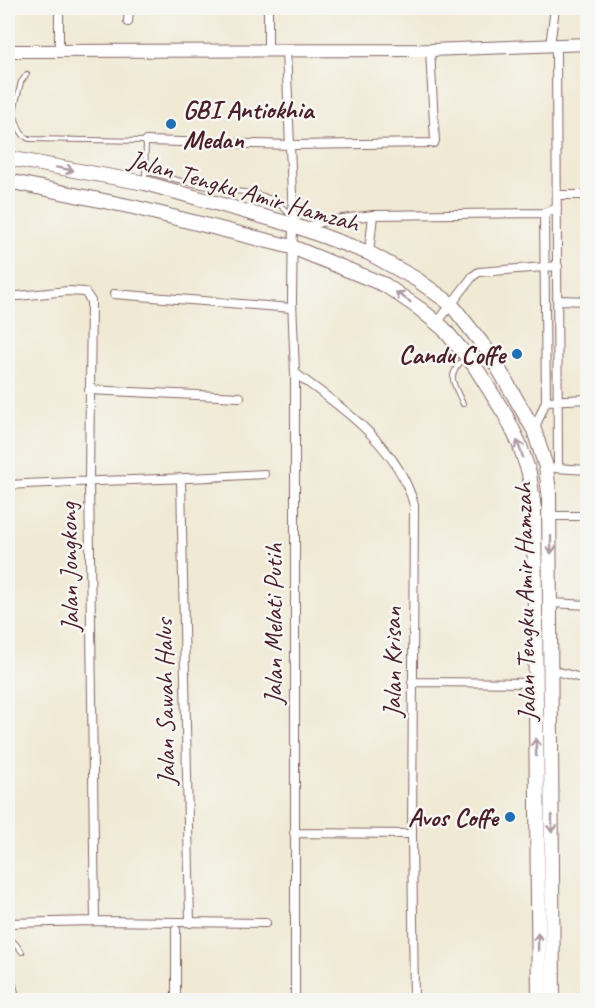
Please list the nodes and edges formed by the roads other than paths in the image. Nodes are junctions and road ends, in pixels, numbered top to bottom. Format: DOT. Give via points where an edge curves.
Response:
graph roads {
  1 [pos="59,8"];
  2 [pos="129,8"];
  3 [pos="268,8"];
  4 [pos="555,8"];
  5 [pos="128,22"];
  6 [pos="553,45"];
  7 [pos="588,45"];
  8 [pos="268,50"];
  9 [pos="286,50"];
  10 [pos="430,50"];
  11 [pos="8,51"];
  12 [pos="59,51"];
  13 [pos="27,74"];
  14 [pos="8,106"];
  15 [pos="14,111"];
  16 [pos="146,141"];
  17 [pos="291,145"];
  18 [pos="9,158"];
  19 [pos="145,177"];
  20 [pos="8,181"];
  21 [pos="215,188"];
  22 [pos="558,195"];
  23 [pos="588,195"];
  24 [pos="213,203"];
  25 [pos="557,208"];
  26 [pos="544,213"];
  27 [pos="373,215"];
  28 [pos="297,224"];
  29 [pos="292,247"];
  30 [pos="369,253"];
  31 [pos="545,266"];
  32 [pos="558,266"];
  33 [pos="114,294"];
  34 [pos="8,297"];
  35 [pos="559,300"];
  36 [pos="588,301"];
  37 [pos="451,304"];
  38 [pos="292,308"];
  39 [pos="437,323"];
  40 [pos="546,334"];
  41 [pos="559,334"];
  42 [pos="467,357"];
  43 [pos="295,373"];
  44 [pos="89,390"];
  45 [pos="240,397"];
  46 [pos="588,399"];
  47 [pos="559,400"];
  48 [pos="546,401"];
  49 [pos="463,404"];
  50 [pos="534,430"];
  51 [pos="552,468"];
  52 [pos="588,470"];
  53 [pos="264,474"];
  54 [pos="181,479"];
  55 [pos="89,480"];
  56 [pos="8,485"];
  57 [pos="550,516"];
  58 [pos="588,516"];
  59 [pos="551,603"];
  60 [pos="588,605"];
  61 [pos="551,677"];
  62 [pos="588,680"];
  63 [pos="412,682"];
  64 [pos="536,683"];
  65 [pos="294,833"];
  66 [pos="412,834"];
  67 [pos="94,921"];
  68 [pos="8,923"];
  69 [pos="190,923"];
  70 [pos="266,923"];
  71 [pos="176,930"];
  72 [pos="8,938"];
  73 [pos="22,952"];
  74 [pos="8,971"];
  75 [pos="16,1000"];
  76 [pos="176,1000"];
  77 [pos="295,1000"];
  78 [pos="414,1000"];
  79 [pos="538,1000"];
  80 [pos="553,1000"];
  1 -- 12 [label="street"];
  2 -- 5 [label="street"];
  3 -- 8 [label="street"];
  4 -- 6 [label="street"];
  6 -- 7 [label="street"];
  6 -- 10 [label="street"];
  6 -- 22 [label="street"];
  8 -- 9 [label="street"];
  8 -- 12 [label="street"];
  9 -- 10 [label="street"];
  9 -- 17 [label="street, Jalan Melati Putih"];
  10 -- 17 [label="street" via="434,143"];
  11 -- 12 [label="street"];
  13 -- 15 [label="lane" via="21,82"];
  14 -- 15 [label="lane"];
  15 -- 16 [label="lane" via="19,130 29,139"];
  16 -- 17 [label="street"];
  16 -- 19 [label="lane"];
  17 -- 28 [label="street, Jalan Melati Putih"];
  18 -- 19 [label="main road, Jalan Tengku Amir Hamzah, one-way"];
  19 -- 21 [label="lane"];
  19 -- 24 [label="main road, Jalan Tengku Amir Hamzah"];
  20 -- 29 [label="main road, Jalan Tengku Amir Hamzah"];
  21 -- 24 [label="lane"];
  21 -- 28 [label="lane" via="266,195"];
  22 -- 23 [label="street"];
  22 -- 25 [label="street"];
  24 -- 28 [label="main road, Jalan Tengku Amir Hamzah"];
  25 -- 26 [label="street"];
  25 -- 32 [label="street"];
  26 -- 27 [label="street"];
  26 -- 31 [label="street"];
  27 -- 28 [label="street"];
  27 -- 30 [label="street"];
  28 -- 29 [label="street, Jalan Melati Putih"];
  28 -- 30 [label="main road, Jalan Tengku Amir Hamzah"];
  29 -- 38 [label="street, Jalan Melati Putih"];
  39 -- 29 [label="main road, Jalan Tengku Amir Hamzah, one-way" via="385,285"];
  30 -- 37 [label="main road, Jalan Tengku Amir Hamzah"];
  31 -- 32 [label="street"];
  31 -- 37 [label="street" via="479,272"];
  31 -- 40 [label="street"];
  32 -- 35 [label="street"];
  33 -- 38 [label="street"];
  34 -- 44 [label="street, Jalan Jongkong" via="68,291 85,292 90,297"];
  35 -- 36 [label="street"];
  35 -- 41 [label="street"];
  37 -- 39 [label="street"];
  37 -- 50 [label="main road, Jalan Tengku Amir Hamzah" via="490,354"];
  38 -- 43 [label="street, Jalan Melati Putih"];
  39 -- 42 [label="main road, Jalan Tengku Amir Hamzah"];
  40 -- 41 [label="street"];
  40 -- 48 [label="street"];
  41 -- 47 [label="street"];
  42 -- 49 [label="lane" via="453,369 452,375"];
  64 -- 42 [label="main road, Jalan Tengku Amir Hamzah, one-way" via="534,509 529,473 506,417"];
  43 -- 63 [label="street, Jalan Krisan" via="350,414 389,454 411,495"];
  43 -- 65 [label="street, Jalan Melati Putih"];
  44 -- 45 [label="street"];
  44 -- 55 [label="street, Jalan Jongkong"];
  46 -- 47 [label="street"];
  47 -- 48 [label="street"];
  47 -- 51 [label="street"];
  48 -- 50 [label="street"];
  50 -- 51 [label="main road, Jalan Tengku Amir Hamzah"];
  51 -- 52 [label="street"];
  51 -- 57 [label="main road, Jalan Tengku Amir Hamzah"];
  53 -- 54 [label="street"];
  54 -- 55 [label="street"];
  54 -- 69 [label="street, Jalan Sawah Halus"];
  55 -- 56 [label="street"];
  55 -- 67 [label="street, Jalan Jongkong"];
  57 -- 58 [label="street"];
  57 -- 59 [label="main road, Jalan Tengku Amir Hamzah, one-way"];
  59 -- 60 [label="street"];
  59 -- 61 [label="main road, Jalan Tengku Amir Hamzah"];
  61 -- 62 [label="street"];
  61 -- 64 [label="street"];
  61 -- 80 [label="main road, Jalan Tengku Amir Hamzah, one-way"];
  63 -- 64 [label="street"];
  63 -- 66 [label="street, Jalan Krisan"];
  79 -- 64 [label="main road, Jalan Tengku Amir Hamzah, one-way"];
  65 -- 66 [label="street"];
  65 -- 77 [label="street, Jalan Melati Putih"];
  66 -- 78 [label="street, Jalan Krisan"];
  67 -- 68 [label="street"];
  67 -- 69 [label="street"];
  69 -- 70 [label="street"];
  71 -- 76 [label="street"];
  72 -- 73 [label="lane"];
  74 -- 75 [label="street"];
}
